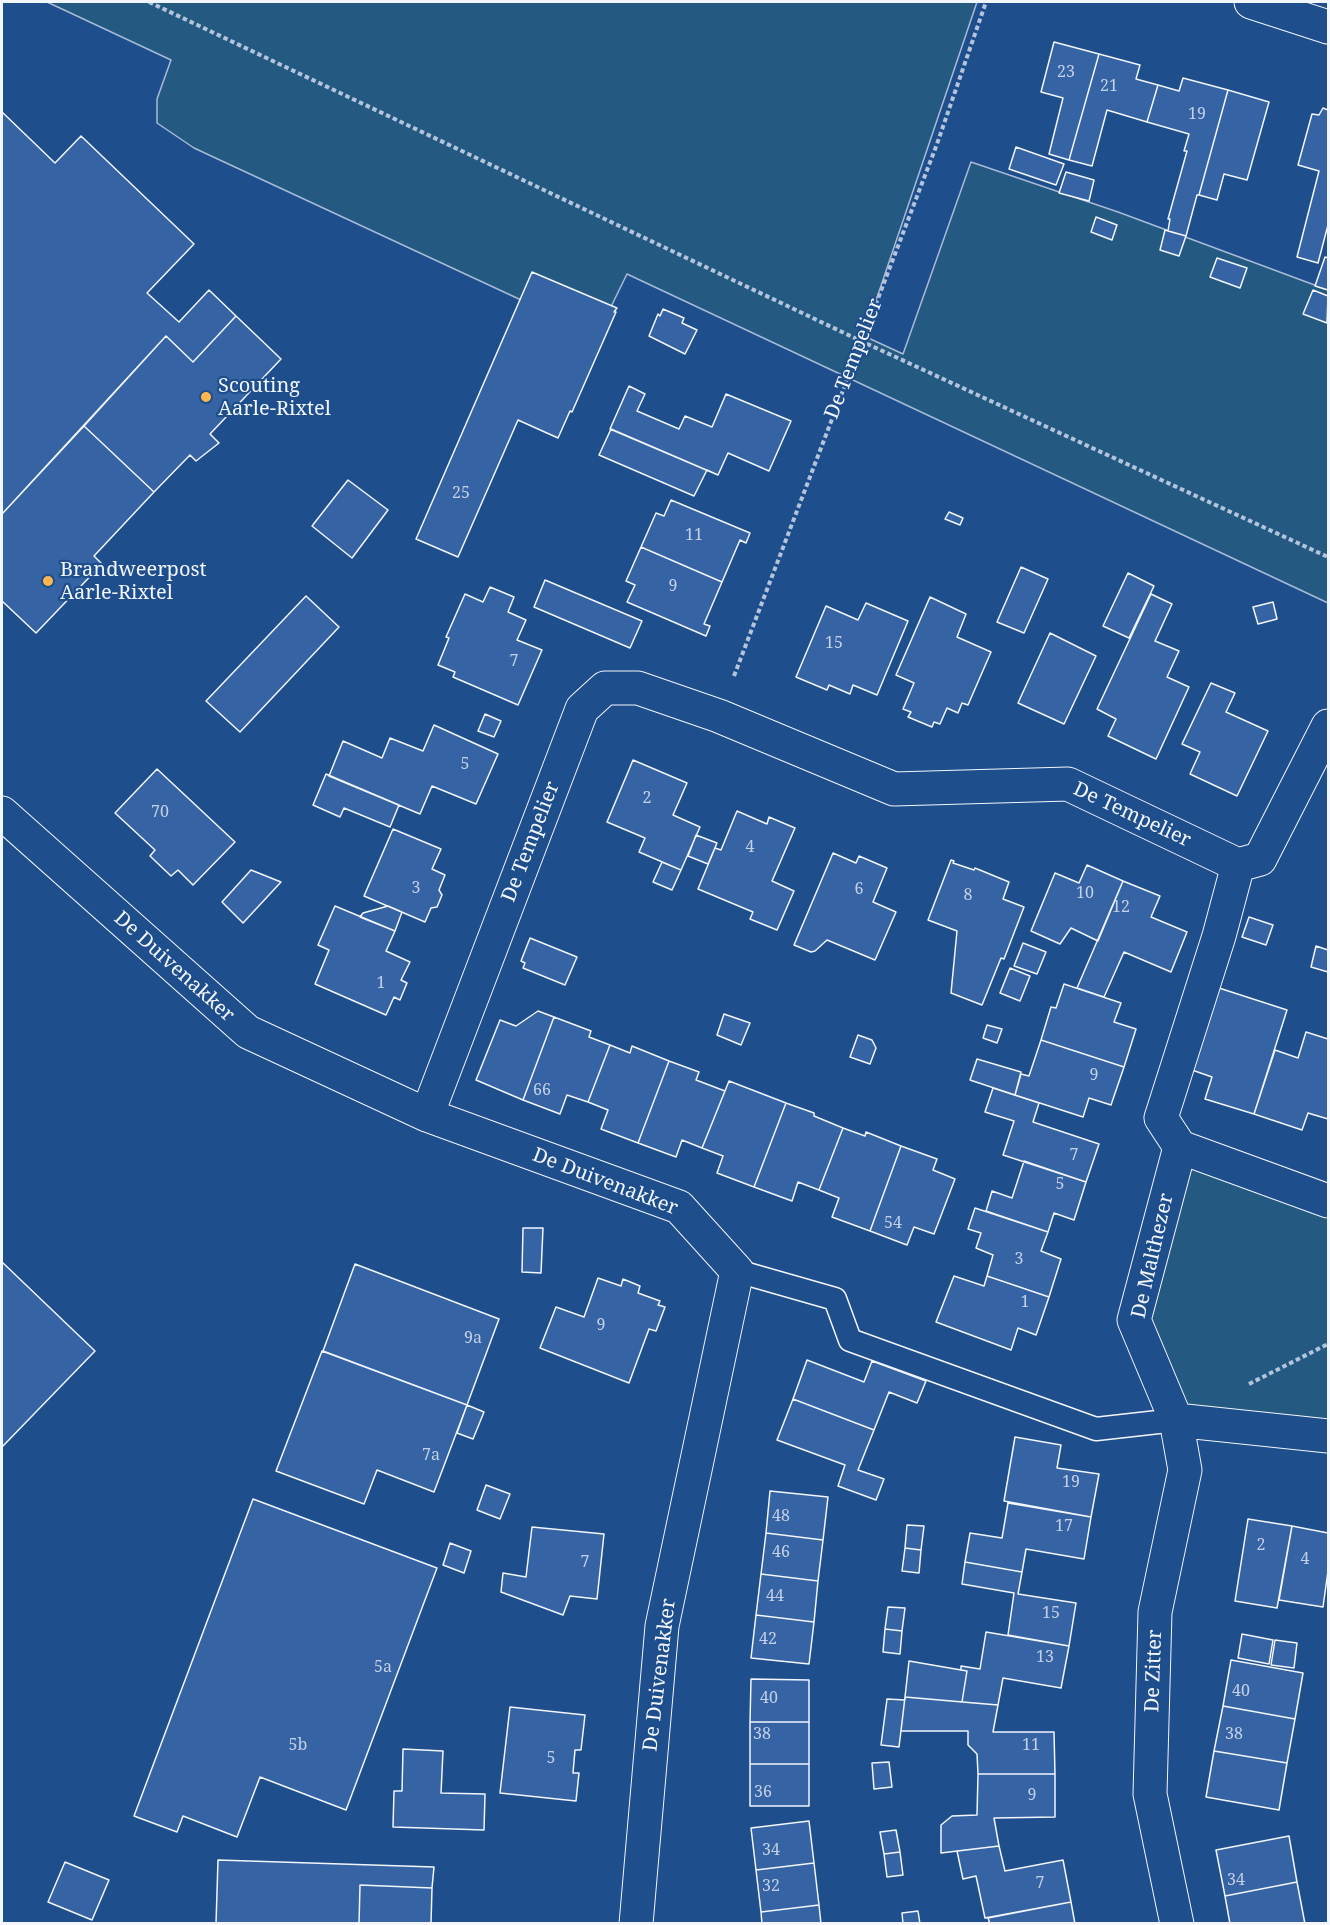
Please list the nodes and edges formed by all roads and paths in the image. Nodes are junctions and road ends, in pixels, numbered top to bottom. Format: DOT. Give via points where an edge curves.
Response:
graph roads {
  1 [pos="149,2"];
  2 [pos="986,2"];
  3 [pos="1251,2"];
  4 [pos="1329,27"];
  5 [pos="861,341"];
  6 [pos="1329,557"];
  7 [pos="719,716"];
  8 [pos="1329,726"];
  9 [pos="2,813"];
  10 [pos="1238,865"];
  11 [pos="427,1115"];
  12 [pos="1180,1148"];
  13 [pos="1329,1201"];
  14 [pos="737,1271"];
  15 [pos="1329,1344"];
  16 [pos="1247,1384"];
  17 [pos="1176,1420"];
  18 [pos="1329,1436"];
  19 [pos="636,1923"];
  20 [pos="1177,1923"];
  1 -- 5 [label="path"];
  2 -- 5 [label="path, De Tempelier" via="937,144"];
  3 -- 4 [label="street"];
  5 -- 6 [label="path"];
  5 -- 7 [label="path, De Tempelier"];
  7 -- 10 [label="street, De Tempelier" via="894,789 1068,784"];
  7 -- 11 [label="street, De Tempelier" via="638,688 605,688 582,709"];
  8 -- 10 [label="street" via="1260,859"];
  9 -- 11 [label="street, De Duivenakker" via="248,1032"];
  10 -- 12 [label="street" via="1161,1118"];
  11 -- 14 [label="street, De Duivenakker" via="679,1207"];
  12 -- 13 [label="street"];
  12 -- 17 [label="street, De Malthezer" via="1134,1320"];
  14 -- 17 [label="lane" via="835,1299 850,1340 1096,1429"];
  14 -- 19 [label="street, De Duivenakker" via="662,1626"];
  15 -- 16 [label="path"];
  17 -- 18 [label="street"];
  17 -- 20 [label="street, De Zitter" via="1185,1470 1155,1612 1150,1794"];
}
